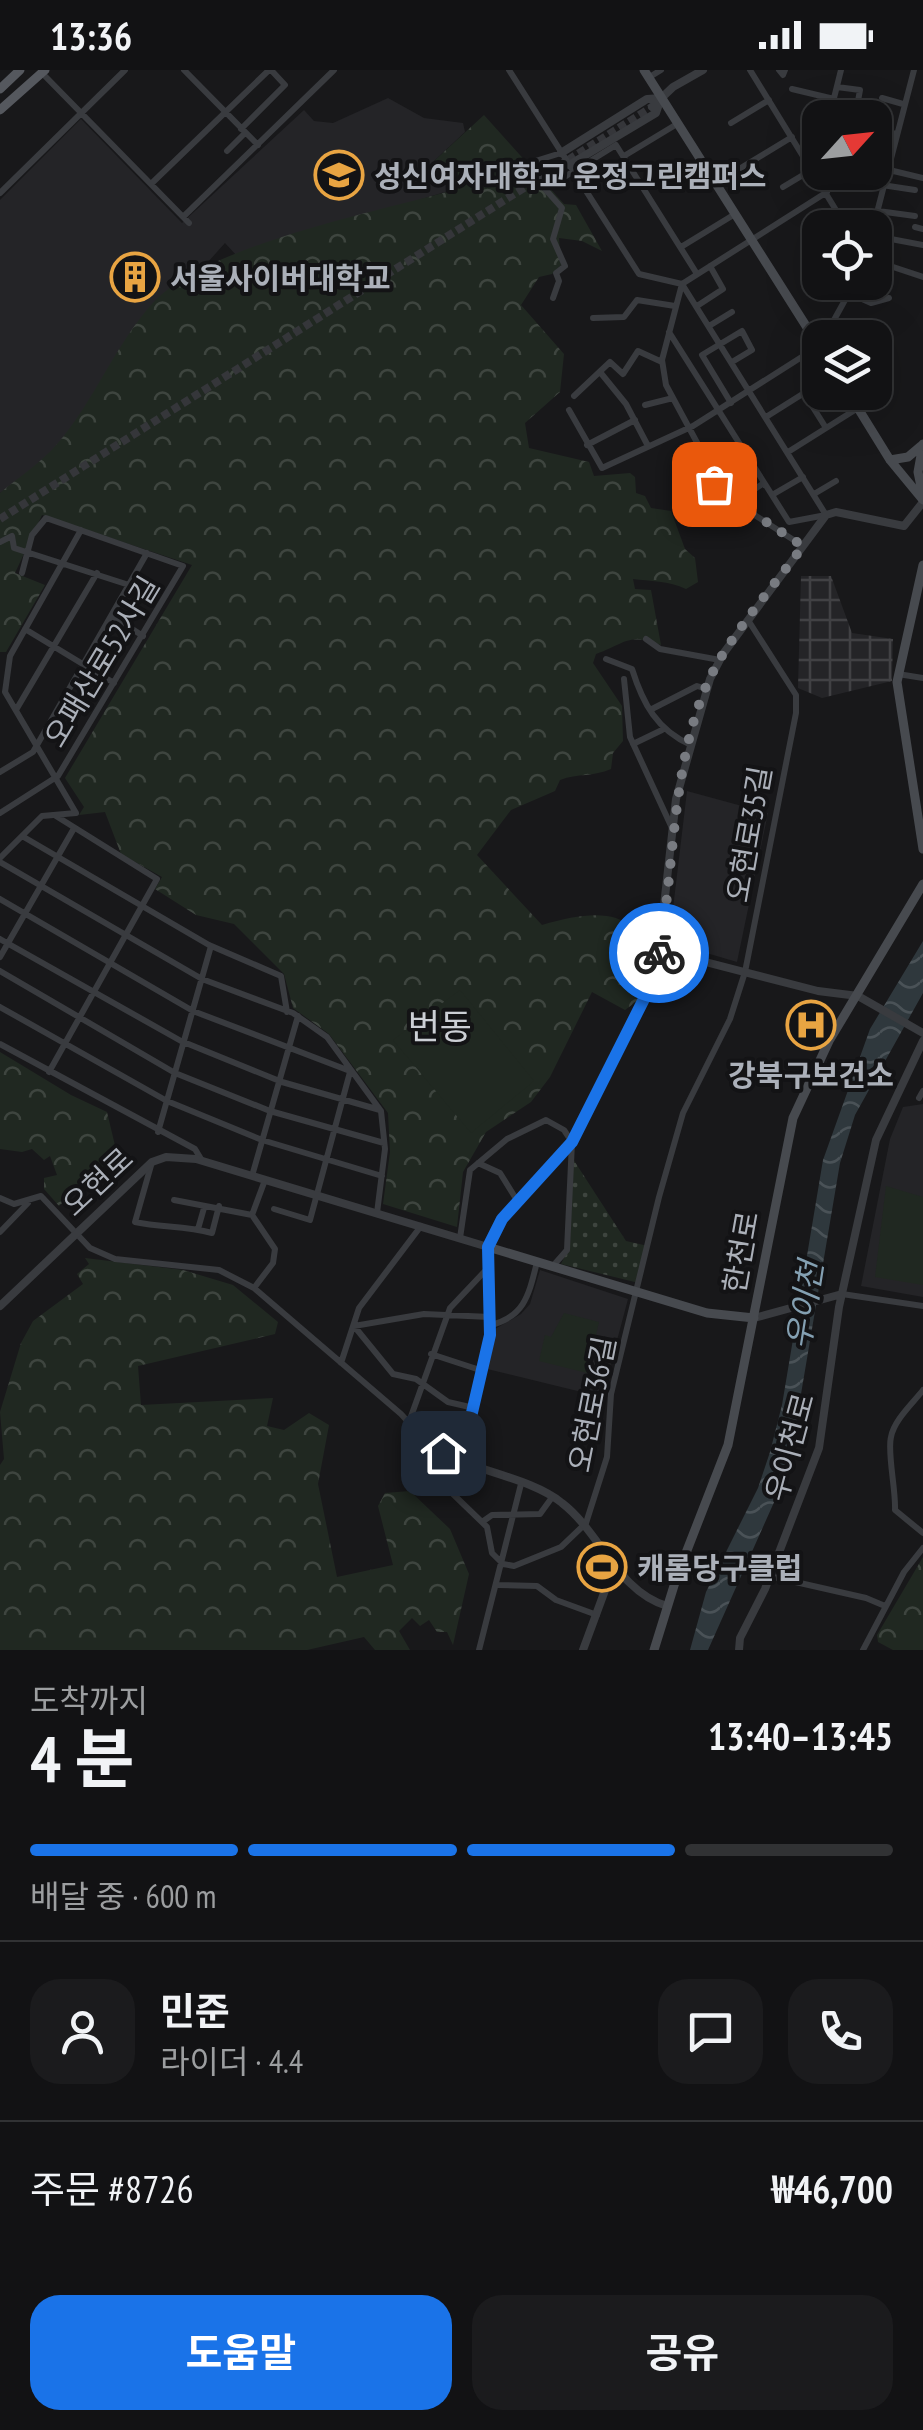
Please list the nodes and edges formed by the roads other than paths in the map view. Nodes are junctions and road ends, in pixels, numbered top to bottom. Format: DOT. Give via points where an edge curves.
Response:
graph roads {
  1 [pos="20,70"];
  2 [pos="125,70"];
  3 [pos="270,70"];
  4 [pos="510,70"];
  5 [pos="661,70"];
  6 [pos="702,70"];
  7 [pos="750,70"];
  8 [pos="44,71"];
  9 [pos="332,71"];
  10 [pos="838,71"];
  11 [pos="915,71"];
  12 [pos="190,72"];
  13 [pos="646,74"];
  14 [pos="837,87"];
  15 [pos="0,89"];
  16 [pos="792,89"];
  17 [pos="661,98"];
  18 [pos="882,98"];
  19 [pos="769,100"];
  20 [pos="827,100"];
  21 [pos="834,100"];
  22 [pos="858,100"];
  23 [pos="903,104"];
  24 [pos="652,107"];
  25 [pos="0,110"];
  26 [pos="82,112"];
  27 [pos="225,112"];
  28 [pos="730,122"];
  29 [pos="676,124"];
  30 [pos="243,131"];
  31 [pos="892,133"];
  32 [pos="895,134"];
  33 [pos="792,137"];
  34 [pos="892,144"];
  35 [pos="258,146"];
  36 [pos="227,152"];
  37 [pos="561,153"];
  38 [pos="802,153"];
  39 [pos="624,156"];
  40 [pos="529,163"];
  41 [pos="571,168"];
  42 [pos="892,171"];
  43 [pos="802,176"];
  44 [pos="923,178"];
  45 [pos="716,183"];
  46 [pos="152,184"];
  47 [pos="783,187"];
  48 [pos="892,187"];
  49 [pos="915,190"];
  50 [pos="826,192"];
  51 [pos="0,193"];
  52 [pos="837,210"];
  53 [pos="735,214"];
  54 [pos="892,214"];
  55 [pos="915,216"];
  56 [pos="892,239"];
  57 [pos="751,240"];
  58 [pos="923,245"];
  59 [pos="680,247"];
  60 [pos="710,266"];
  61 [pos="892,267"];
  62 [pos="698,274"];
  63 [pos="923,277"];
  64 [pos="682,284"];
  65 [pos="553,298"];
  66 [pos="675,306"];
  67 [pos="697,306"];
  68 [pos="732,312"];
  69 [pos="594,318"];
  70 [pos="803,320"];
  71 [pos="709,326"];
  72 [pos="669,332"];
  73 [pos="720,344"];
  74 [pos="802,358"];
  75 [pos="662,362"];
  76 [pos="732,362"];
  77 [pos="600,372"];
  78 [pos="750,391"];
  79 [pos="802,394"];
  80 [pos="574,396"];
  81 [pos="673,398"];
  82 [pos="731,403"];
  83 [pos="645,404"];
  84 [pos="570,410"];
  85 [pos="815,410"];
  86 [pos="855,410"];
  87 [pos="859,410"];
  88 [pos="719,411"];
  89 [pos="766,417"];
  90 [pos="634,420"];
  91 [pos="689,428"];
  92 [pos="826,428"];
  93 [pos="923,444"];
  94 [pos="587,445"];
  95 [pos="648,446"];
  96 [pos="788,452"];
  97 [pos="890,460"];
  98 [pos="750,461"];
  99 [pos="803,477"];
  100 [pos="836,480"];
  101 [pos="764,483"];
  102 [pos="714,484"];
  103 [pos="814,494"];
  104 [pos="772,496"];
  105 [pos="923,499"];
  106 [pos="735,502"];
  107 [pos="826,515"];
  108 [pos="80,530"];
  109 [pos="0,542"];
  110 [pos="803,546"];
  111 [pos="27,551"];
  112 [pos="147,554"];
  113 [pos="65,562"];
  114 [pos="923,568"];
  115 [pos="22,573"];
  116 [pos="97,574"];
  117 [pos="129,585"];
  118 [pos="112,616"];
  119 [pos="748,620"];
  120 [pos="25,629"];
  121 [pos="143,636"];
  122 [pos="646,639"];
  123 [pos="53,646"];
  124 [pos="606,659"];
  125 [pos="720,660"];
  126 [pos="84,665"];
  127 [pos="898,674"];
  128 [pos="923,678"];
  129 [pos="624,679"];
  130 [pos="114,683"];
  131 [pos="707,689"];
  132 [pos="16,710"];
  133 [pos="650,710"];
  134 [pos="662,730"];
  135 [pos="633,744"];
  136 [pos="691,745"];
  137 [pos="37,746"];
  138 [pos="0,772"];
  139 [pos="58,776"];
  140 [pos="0,813"];
  141 [pos="55,814"];
  142 [pos="672,828"];
  143 [pos="73,830"];
  144 [pos="22,836"];
  145 [pos="923,849"];
  146 [pos="56,858"];
  147 [pos="0,860"];
  148 [pos="923,884"];
  149 [pos="40,887"];
  150 [pos="0,899"];
  151 [pos="142,906"];
  152 [pos="24,914"];
  153 [pos="125,935"];
  154 [pos="4,941"];
  155 [pos="211,946"];
  156 [pos="660,950"];
  157 [pos="0,956"];
  158 [pos="109,962"];
  159 [pos="0,972"];
  160 [pos="745,972"];
  161 [pos="202,978"];
  162 [pos="92,992"];
  163 [pos="858,996"];
  164 [pos="0,1006"];
  165 [pos="192,1011"];
  166 [pos="287,1012"];
  167 [pos="77,1016"];
  168 [pos="298,1016"];
  169 [pos="920,1034"];
  170 [pos="184,1041"];
  171 [pos="62,1042"];
  172 [pos="0,1044"];
  173 [pos="288,1050"];
  174 [pos="351,1071"];
  175 [pos="49,1072"];
  176 [pos="175,1073"];
  177 [pos="279,1081"];
  178 [pos="344,1099"];
  179 [pos="167,1102"];
  180 [pos="270,1111"];
  181 [pos="382,1111"];
  182 [pos="336,1130"];
  183 [pos="158,1132"];
  184 [pos="262,1140"];
  185 [pos="572,1142"];
  186 [pos="384,1143"];
  187 [pos="202,1160"];
  188 [pos="328,1160"];
  189 [pos="152,1162"];
  190 [pos="477,1163"];
  191 [pos="252,1176"];
  192 [pos="382,1176"];
  193 [pos="265,1180"];
  194 [pos="317,1197"];
  195 [pos="0,1198"];
  196 [pos="174,1200"];
  197 [pos="28,1202"];
  198 [pos="518,1202"];
  199 [pos="219,1206"];
  200 [pos="204,1208"];
  201 [pos="274,1209"];
  202 [pos="377,1213"];
  203 [pos="252,1215"];
  204 [pos="421,1226"];
  205 [pos="198,1229"];
  206 [pos="0,1232"];
  207 [pos="74,1236"];
  208 [pos="460,1238"];
  209 [pos="488,1247"];
  210 [pos="537,1262"];
  211 [pos="552,1267"];
  212 [pos="486,1270"];
  213 [pos="254,1288"];
  214 [pos="637,1292"];
  215 [pos="842,1294"];
  216 [pos="0,1306"];
  217 [pos="923,1306"];
  218 [pos="448,1312"];
  219 [pos="754,1318"];
  220 [pos="490,1321"];
  221 [pos="354,1326"];
  222 [pos="431,1354"];
  223 [pos="341,1364"];
  224 [pos="480,1370"];
  225 [pos="422,1384"];
  226 [pos="923,1390"];
  227 [pos="476,1408"];
  228 [pos="409,1422"];
  229 [pos="432,1447"];
  230 [pos="461,1460"];
  231 [pos="424,1466"];
  232 [pos="418,1479"];
  233 [pos="521,1484"];
  234 [pos="554,1496"];
  235 [pos="514,1514"];
  236 [pos="482,1522"];
  237 [pos="586,1523"];
  238 [pos="923,1533"];
  239 [pos="923,1548"];
  240 [pos="503,1564"];
  241 [pos="614,1566"];
  242 [pos="769,1576"];
  243 [pos="498,1585"];
  244 [pos="667,1606"];
  245 [pos="885,1606"];
  246 [pos="597,1615"];
  247 [pos="480,1650"];
  248 [pos="583,1650"];
  249 [pos="654,1650"];
  250 [pos="739,1650"];
  251 [pos="864,1650"];
  1 -- 15 [label="main road"];
  2 -- 26 [label="street"];
  3 -- 27 [label="street"];
  3 -- 30 [label="street" via="285,85"];
  4 -- 37 [label="street"];
  5 -- 13 [label="street"];
  6 -- 17 [label="street"];
  7 -- 19 [label="street"];
  8 -- 25 [label="main road"];
  8 -- 26 [label="street"];
  9 -- 35 [label="street"];
  10 -- 14 [label="street"];
  11 -- 23 [label="street"];
  12 -- 27 [label="street"];
  13 -- 17 [label="main road"];
  14 -- 21 [label="street"];
  14 -- 22 [label="street" via="860,90"];
  16 -- 20 [label="street"];
  17 -- 24 [label="street"];
  17 -- 29 [label="main road"];
  17 -- 37 [label="street"];
  17 -- 41 [label="street" via="656,113"];
  18 -- 23 [label="street"];
  19 -- 28 [label="street"];
  19 -- 33 [label="street"];
  23 -- 32 [label="street"];
  26 -- 46 [label="street"];
  26 -- 51 [label="street"];
  27 -- 30 [label="street"];
  27 -- 46 [label="street"];
  29 -- 39 [label="street"];
  29 -- 45 [label="main road"];
  30 -- 35 [label="street"];
  30 -- 36 [label="street"];
  31 -- 32 [label="street"];
  32 -- 34 [label="street"];
  33 -- 38 [label="street"];
  33 -- 45 [label="street"];
  35 -- 46 [label="street" via="186,220"];
  37 -- 40 [label="street"];
  37 -- 41 [label="street"];
  39 -- 41 [label="street" via="616,144"];
  39 -- 59 [label="street"];
  41 -- 64 [label="street" via="639,274"];
  41 -- 65 [label="street" via="545,189 562,208 552,239 564,266"];
  42 -- 44 [label="street"];
  43 -- 47 [label="street"];
  45 -- 53 [label="main road"];
  48 -- 49 [label="street"];
  50 -- 52 [label="street"];
  50 -- 57 [label="street"];
  53 -- 57 [label="main road"];
  53 -- 59 [label="street"];
  54 -- 55 [label="street"];
  56 -- 58 [label="street"];
  57 -- 60 [label="street"];
  57 -- 70 [label="main road"];
  59 -- 62 [label="street"];
  60 -- 62 [label="street"];
  60 -- 67 [label="street" via="724,289"];
  61 -- 63 [label="street"];
  62 -- 64 [label="street"];
  64 -- 66 [label="street"];
  64 -- 67 [label="street"];
  66 -- 69 [label="street" via="636,300 624,317"];
  66 -- 72 [label="street"];
  67 -- 71 [label="street"];
  68 -- 71 [label="street"];
  71 -- 73 [label="street"];
  72 -- 75 [label="street"];
  72 -- 88 [label="street"];
  73 -- 76 [label="street"];
  73 -- 76 [label="street" via="742,331 752,350"];
  73 -- 82 [label="street" via="702,355"];
  74 -- 78 [label="street"];
  75 -- 77 [label="street" via="638,351 623,374 610,362"];
  75 -- 81 [label="street"];
  76 -- 78 [label="street"];
  77 -- 80 [label="street"];
  77 -- 90 [label="street"];
  78 -- 82 [label="street"];
  78 -- 89 [label="street"];
  79 -- 89 [label="street"];
  81 -- 83 [label="street"];
  81 -- 91 [label="street"];
  82 -- 88 [label="street"];
  84 -- 94 [label="street"];
  85 -- 92 [label="street"];
  86 -- 92 [label="street"];
  87 -- 97 [label="main road"];
  88 -- 91 [label="street"];
  88 -- 98 [label="street"];
  89 -- 96 [label="street"];
  90 -- 94 [label="street"];
  90 -- 95 [label="street"];
  91 -- 95 [label="street"];
  91 -- 102 [label="street"];
  92 -- 96 [label="street"];
  93 -- 97 [label="main road" via="908,457"];
  93 -- 105 [label="main road"];
  94 -- 95 [label="street" via="602,468"];
  96 -- 99 [label="street"];
  97 -- 105 [label="main road"];
  98 -- 101 [label="street"];
  98 -- 102 [label="street"];
  99 -- 103 [label="street"];
  99 -- 104 [label="street"];
  100 -- 103 [label="street"];
  101 -- 104 [label="street"];
  101 -- 106 [label="street"];
  102 -- 106 [label="street"];
  103 -- 107 [label="street"];
  104 -- 107 [label="street" via="789,522"];
  105 -- 107 [label="street" via="904,526"];
  106 -- 110 [label="street"];
  107 -- 110 [label="street"];
  108 -- 111 [label="street, 오패산로52사길" via="46,518"];
  108 -- 112 [label="street, 오패산로52사길"];
  108 -- 113 [label="street"];
  109 -- 111 [label="street" via="12,536 14,548"];
  110 -- 119 [label="street"];
  111 -- 113 [label="street"];
  111 -- 115 [label="street"];
  112 -- 117 [label="street, 오패산로52사길"];
  112 -- 121 [label="street, 오패산로52사길" via="183,566"];
  113 -- 116 [label="street"];
  113 -- 120 [label="street"];
  114 -- 127 [label="main road"];
  116 -- 117 [label="street"];
  116 -- 123 [label="street"];
  117 -- 118 [label="street, 오패산로52사길"];
  118 -- 121 [label="street"];
  118 -- 126 [label="street, 오패산로52사길"];
  119 -- 125 [label="street"];
  119 -- 160 [label="street, 오현로35길" via="797,704"];
  120 -- 123 [label="street"];
  120 -- 132 [label="street" via="10,656 5,692"];
  121 -- 130 [label="street, 오패산로52사길"];
  122 -- 125 [label="street"];
  123 -- 126 [label="street"];
  123 -- 132 [label="street"];
  124 -- 133 [label="street" via="632,669"];
  125 -- 131 [label="street"];
  126 -- 130 [label="street"];
  126 -- 137 [label="street, 오패산로52사길"];
  127 -- 128 [label="street"];
  127 -- 145 [label="main road"];
  129 -- 135 [label="street"];
  130 -- 139 [label="street, 오패산로52사길"];
  131 -- 133 [label="street" via="697,686"];
  131 -- 136 [label="street"];
  132 -- 137 [label="street"];
  133 -- 134 [label="street"];
  134 -- 135 [label="street"];
  134 -- 136 [label="street"];
  135 -- 142 [label="street"];
  136 -- 142 [label="street"];
  137 -- 138 [label="street"];
  137 -- 139 [label="street"];
  139 -- 140 [label="street"];
  139 -- 141 [label="street, 오패산로52사길" via="76,813"];
  141 -- 143 [label="street"];
  141 -- 144 [label="street" via="42,816"];
  142 -- 156 [label="street"];
  143 -- 146 [label="street"];
  143 -- 151 [label="street" via="158,879"];
  144 -- 146 [label="street"];
  144 -- 147 [label="street"];
  146 -- 149 [label="street"];
  146 -- 151 [label="street"];
  147 -- 149 [label="street"];
  148 -- 163 [label="main road, 한천로"];
  149 -- 152 [label="street"];
  149 -- 153 [label="street"];
  150 -- 152 [label="street"];
  151 -- 153 [label="street"];
  151 -- 155 [label="street"];
  152 -- 154 [label="street"];
  152 -- 158 [label="street"];
  153 -- 158 [label="street"];
  153 -- 161 [label="street"];
  154 -- 157 [label="street"];
  154 -- 162 [label="street"];
  155 -- 161 [label="street"];
  155 -- 166 [label="street" via="281,976"];
  156 -- 160 [label="street"];
  156 -- 185 [label="street" via="647,993"];
  158 -- 162 [label="street"];
  158 -- 165 [label="street"];
  159 -- 167 [label="street"];
  160 -- 163 [label="street"];
  160 -- 214 [label="street, 오현로35길" via="730,1019 683,1113"];
  161 -- 165 [label="street"];
  161 -- 166 [label="street"];
  162 -- 167 [label="street"];
  162 -- 170 [label="street"];
  163 -- 169 [label="street"];
  163 -- 219 [label="main road, 한천로" via="792,1118"];
  164 -- 171 [label="street"];
  165 -- 170 [label="street"];
  165 -- 173 [label="street"];
  166 -- 168 [label="street"];
  167 -- 171 [label="street"];
  167 -- 176 [label="street"];
  168 -- 173 [label="street"];
  168 -- 174 [label="street" via="327,1037"];
  169 -- 215 [label="street, 우이천로" via="876,1140"];
  170 -- 176 [label="street"];
  170 -- 177 [label="street"];
  171 -- 175 [label="street"];
  171 -- 179 [label="street"];
  172 -- 175 [label="street"];
  173 -- 174 [label="street"];
  173 -- 177 [label="street"];
  174 -- 178 [label="street"];
  174 -- 181 [label="street"];
  175 -- 183 [label="street"];
  176 -- 179 [label="street"];
  176 -- 180 [label="street"];
  177 -- 178 [label="street"];
  177 -- 180 [label="street"];
  178 -- 181 [label="street"];
  178 -- 182 [label="street"];
  179 -- 183 [label="street"];
  179 -- 184 [label="street"];
  180 -- 182 [label="street"];
  180 -- 184 [label="street"];
  181 -- 186 [label="street"];
  182 -- 186 [label="street"];
  182 -- 188 [label="street"];
  183 -- 187 [label="street"];
  184 -- 188 [label="street"];
  184 -- 191 [label="street"];
  185 -- 190 [label="street" via="546,1120 517,1132"];
  185 -- 198 [label="street"];
  185 -- 211 [label="street" via="566,1250"];
  186 -- 192 [label="street"];
  187 -- 189 [label="street, 오현로"];
  187 -- 191 [label="street, 오현로"];
  188 -- 192 [label="street"];
  188 -- 194 [label="street"];
  189 -- 205 [label="street" via="135,1222"];
  189 -- 207 [label="street, 오현로"];
  190 -- 198 [label="street" via="500,1172"];
  190 -- 208 [label="street" via="466,1186"];
  191 -- 193 [label="street, 오현로"];
  192 -- 202 [label="street"];
  193 -- 194 [label="street, 오현로"];
  193 -- 203 [label="street"];
  194 -- 201 [label="street" via="310,1220"];
  194 -- 202 [label="street, 오현로"];
  195 -- 197 [label="street"];
  196 -- 200 [label="street"];
  197 -- 206 [label="street"];
  197 -- 207 [label="street" via="41,1196"];
  198 -- 209 [label="street"];
  199 -- 200 [label="street"];
  199 -- 203 [label="street"];
  199 -- 205 [label="street" via="212,1232"];
  200 -- 205 [label="street"];
  202 -- 204 [label="street, 오현로"];
  203 -- 213 [label="street" via="275,1249 273,1264"];
  204 -- 208 [label="street, 오현로"];
  204 -- 221 [label="street" via="360,1308"];
  207 -- 213 [label="street" via="115,1259 219,1270"];
  207 -- 216 [label="street, 오현로"];
  208 -- 209 [label="street, 오현로"];
  209 -- 210 [label="main road, 오현로"];
  209 -- 212 [label="street"];
  210 -- 211 [label="main road, 오현로"];
  210 -- 220 [label="street" via="524,1306 506,1322"];
  211 -- 214 [label="main road, 오현로"];
  212 -- 218 [label="street"];
  212 -- 220 [label="street"];
  213 -- 223 [label="street"];
  214 -- 219 [label="main road, 오현로" via="707,1313"];
  214 -- 237 [label="street, 오현로36길" via="611,1394 607,1457"];
  215 -- 217 [label="street"];
  215 -- 219 [label="street"];
  215 -- 242 [label="street, 우이천로" via="818,1448"];
  218 -- 220 [label="street"];
  218 -- 221 [label="street"];
  218 -- 222 [label="street"];
  219 -- 244 [label="main road, 한천로" via="728,1446"];
  220 -- 224 [label="street"];
  221 -- 223 [label="street"];
  221 -- 225 [label="street" via="385,1368"];
  222 -- 224 [label="street"];
  222 -- 225 [label="street"];
  223 -- 228 [label="street"];
  224 -- 227 [label="street"];
  225 -- 227 [label="street" via="448,1402"];
  225 -- 228 [label="street"];
  226 -- 238 [label="street" via="889,1442 895,1510"];
  227 -- 230 [label="street"];
  228 -- 229 [label="street"];
  229 -- 230 [label="street"];
  229 -- 231 [label="street"];
  230 -- 233 [label="street"];
  231 -- 232 [label="street"];
  231 -- 236 [label="street"];
  233 -- 234 [label="street"];
  233 -- 235 [label="street"];
  234 -- 235 [label="street" via="540,1514"];
  234 -- 237 [label="street"];
  235 -- 236 [label="street" via="492,1514"];
  235 -- 240 [label="street"];
  236 -- 240 [label="street"];
  237 -- 240 [label="street" via="560,1548"];
  237 -- 241 [label="street"];
  239 -- 245 [label="street"];
  240 -- 243 [label="street"];
  241 -- 244 [label="street" via="650,1600"];
  241 -- 246 [label="street"];
  242 -- 245 [label="street"];
  242 -- 250 [label="street, 우이천로"];
  243 -- 246 [label="street" via="537,1586"];
  243 -- 247 [label="street"];
  244 -- 249 [label="main road, 한천로"];
  245 -- 251 [label="street"];
  246 -- 248 [label="street"];
}
